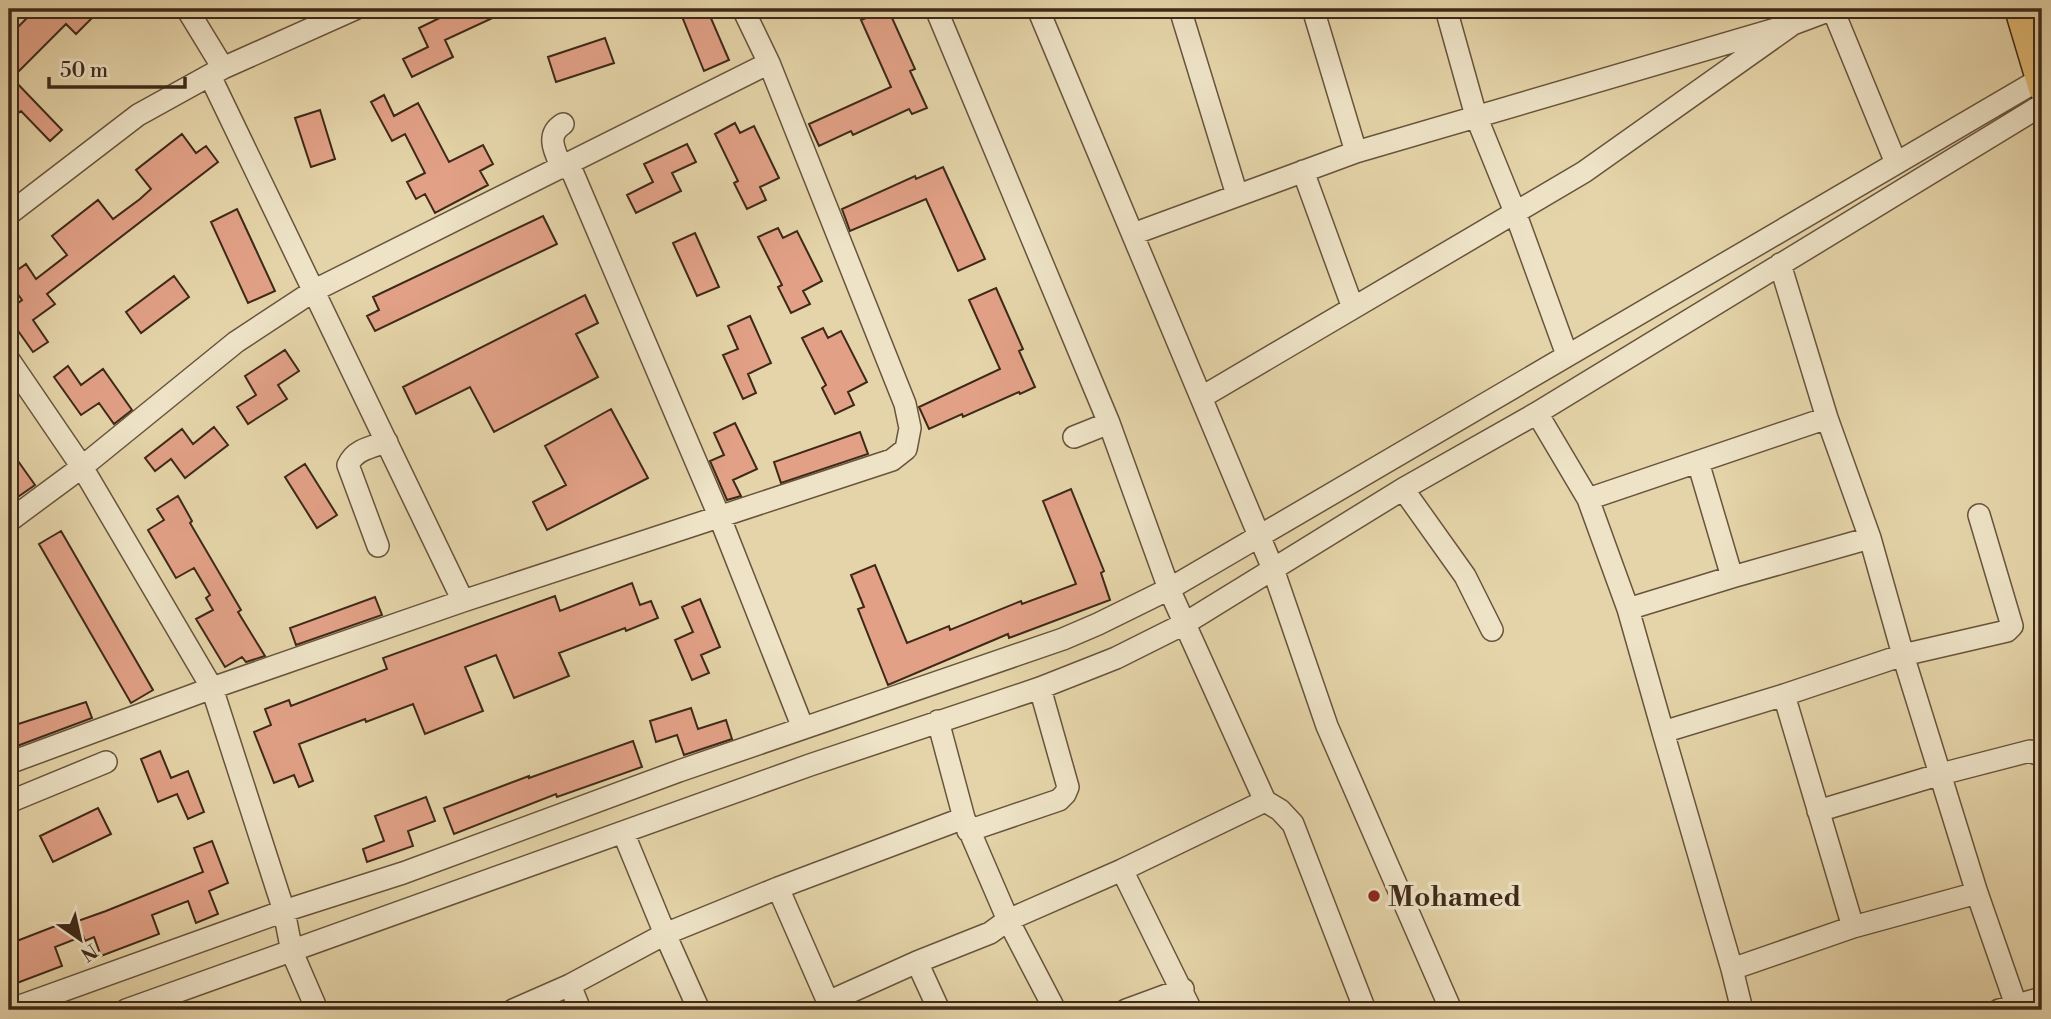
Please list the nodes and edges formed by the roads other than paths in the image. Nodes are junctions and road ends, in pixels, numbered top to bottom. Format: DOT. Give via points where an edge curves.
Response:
graph roads {
  1 [pos="187,9"];
  2 [pos="355,9"];
  3 [pos="743,9"];
  4 [pos="936,9"];
  5 [pos="1038,9"];
  6 [pos="1180,9"];
  7 [pos="1313,9"];
  8 [pos="1446,9"];
  9 [pos="2018,9"];
  10 [pos="1833,10"];
  11 [pos="1793,24"];
  12 [pos="769,63"];
  13 [pos="217,71"];
  14 [pos="2042,88"];
  15 [pos="1476,116"];
  16 [pos="563,124"];
  17 [pos="1356,152"];
  18 [pos="1896,163"];
  19 [pos="565,166"];
  20 [pos="1303,171"];
  21 [pos="1237,195"];
  22 [pos="1515,212"];
  23 [pos="9,214"];
  24 [pos="1133,234"];
  25 [pos="1780,264"];
  26 [pos="314,290"];
  27 [pos="1353,308"];
  28 [pos="1567,355"];
  29 [pos="9,359"];
  30 [pos="1202,397"];
  31 [pos="1537,413"];
  32 [pos="1827,418"];
  33 [pos="1109,423"];
  34 [pos="1074,436"];
  35 [pos="387,442"];
  36 [pos="1698,462"];
  37 [pos="82,467"];
  38 [pos="1403,489"];
  39 [pos="1588,499"];
  40 [pos="1979,515"];
  41 [pos="720,518"];
  42 [pos="9,521"];
  43 [pos="1259,537"];
  44 [pos="1870,538"];
  45 [pos="378,546"];
  46 [pos="1273,569"];
  47 [pos="1732,578"];
  48 [pos="1169,589"];
  49 [pos="463,601"];
  50 [pos="1628,609"];
  51 [pos="1184,624"];
  52 [pos="1492,631"];
  53 [pos="1903,655"];
  54 [pos="212,688"];
  55 [pos="1040,688"];
  56 [pos="1784,695"];
  57 [pos="938,721"];
  58 [pos="803,728"];
  59 [pos="1663,732"];
  60 [pos="2042,756"];
  61 [pos="106,762"];
  62 [pos="9,763"];
  63 [pos="1941,774"];
  64 [pos="1265,801"];
  65 [pos="9,802"];
  66 [pos="1818,811"];
  67 [pos="966,824"];
  68 [pos="623,832"];
  69 [pos="1122,870"];
  70 [pos="778,888"];
  71 [pos="1977,893"];
  72 [pos="284,911"];
  73 [pos="1008,920"];
  74 [pos="1853,927"];
  75 [pos="665,934"];
  76 [pos="292,951"];
  77 [pos="916,962"];
  78 [pos="1732,969"];
  79 [pos="570,985"];
  80 [pos="1182,989"];
  81 [pos="2042,998"];
  82 [pos="830,1006"];
  83 [pos="1446,1008"];
  84 [pos="2008,1008"];
  85 [pos="9,1010"];
  86 [pos="126,1010"];
  87 [pos="317,1010"];
  88 [pos="513,1010"];
  89 [pos="580,1010"];
  90 [pos="699,1010"];
  91 [pos="939,1010"];
  92 [pos="1055,1010"];
  93 [pos="1126,1010"];
  94 [pos="1191,1010"];
  95 [pos="1365,1010"];
  96 [pos="1742,1010"];
  1 -- 13 [label="street"];
  2 -- 13 [label="street"];
  3 -- 12 [label="street"];
  4 -- 33 [label="street"];
  5 -- 24 [label="street"];
  6 -- 21 [label="street"];
  7 -- 17 [label="street"];
  8 -- 15 [label="street"];
  9 -- 14 [label="main road"];
  10 -- 11 [label="street"];
  10 -- 18 [label="street"];
  11 -- 15 [label="street"];
  11 -- 22 [label="street" via="1584,172"];
  12 -- 19 [label="street"];
  12 -- 41 [label="street" via="905,404 910,428 906,449 892,460"];
  13 -- 23 [label="street" via="138,115"];
  13 -- 26 [label="street"];
  14 -- 18 [label="street"];
  14 -- 25 [label="street"];
  15 -- 17 [label="street"];
  15 -- 22 [label="street"];
  16 -- 19 [label="street" via="552,139"];
  17 -- 20 [label="street"];
  18 -- 28 [label="street"];
  19 -- 26 [label="street"];
  19 -- 41 [label="street" via="648,330"];
  20 -- 21 [label="street"];
  20 -- 27 [label="street"];
  21 -- 24 [label="street"];
  22 -- 27 [label="street"];
  22 -- 28 [label="street"];
  24 -- 30 [label="street"];
  25 -- 31 [label="street"];
  25 -- 32 [label="street"];
  26 -- 35 [label="street"];
  26 -- 37 [label="street" via="236,342 193,363"];
  27 -- 30 [label="street"];
  28 -- 43 [label="street"];
  29 -- 37 [label="street"];
  30 -- 43 [label="street"];
  31 -- 38 [label="street"];
  31 -- 39 [label="street"];
  32 -- 36 [label="street"];
  32 -- 44 [label="street"];
  33 -- 34 [label="street"];
  33 -- 48 [label="street"];
  35 -- 45 [label="street" via="358,451 348,465"];
  35 -- 49 [label="street"];
  36 -- 39 [label="street"];
  36 -- 47 [label="street"];
  37 -- 42 [label="street"];
  37 -- 54 [label="street"];
  38 -- 46 [label="street"];
  38 -- 52 [label="street" via="1465,576"];
  39 -- 50 [label="street"];
  40 -- 53 [label="street" via="2012,626 2007,631"];
  41 -- 49 [label="street"];
  41 -- 58 [label="street"];
  43 -- 46 [label="street"];
  43 -- 48 [label="street"];
  44 -- 47 [label="street"];
  44 -- 53 [label="street"];
  46 -- 51 [label="street"];
  46 -- 83 [label="street" via="1327,726"];
  47 -- 50 [label="street"];
  48 -- 51 [label="street"];
  48 -- 58 [label="street" via="1063,639"];
  49 -- 54 [label="street"];
  50 -- 59 [label="street"];
  51 -- 55 [label="street"];
  51 -- 64 [label="street"];
  53 -- 56 [label="street"];
  53 -- 63 [label="street"];
  54 -- 62 [label="street"];
  54 -- 72 [label="street"];
  55 -- 57 [label="street"];
  55 -- 67 [label="street" via="1068,787 1065,794 1059,800"];
  56 -- 59 [label="street"];
  56 -- 66 [label="street"];
  57 -- 67 [label="street"];
  57 -- 68 [label="street"];
  58 -- 72 [label="street" via="403,873"];
  59 -- 78 [label="street"];
  60 -- 63 [label="street" via="2030,751"];
  61 -- 65 [label="street"];
  63 -- 66 [label="street"];
  63 -- 71 [label="street"];
  64 -- 69 [label="street"];
  64 -- 95 [label="street" via="1293,824"];
  66 -- 74 [label="street"];
  67 -- 70 [label="street"];
  67 -- 73 [label="street"];
  68 -- 75 [label="street"];
  68 -- 76 [label="street"];
  69 -- 73 [label="street"];
  69 -- 80 [label="street"];
  70 -- 75 [label="street"];
  70 -- 82 [label="street"];
  71 -- 74 [label="street"];
  71 -- 84 [label="street"];
  72 -- 76 [label="street"];
  72 -- 85 [label="street"];
  73 -- 77 [label="street" via="990,933"];
  73 -- 92 [label="street"];
  74 -- 78 [label="street"];
  75 -- 79 [label="street"];
  75 -- 90 [label="street"];
  76 -- 86 [label="street"];
  76 -- 87 [label="street"];
  77 -- 82 [label="street"];
  77 -- 91 [label="street"];
  78 -- 96 [label="street"];
  79 -- 88 [label="street"];
  79 -- 89 [label="street"];
  80 -- 93 [label="street"];
  80 -- 94 [label="street"];
  81 -- 84 [label="street"];
}
